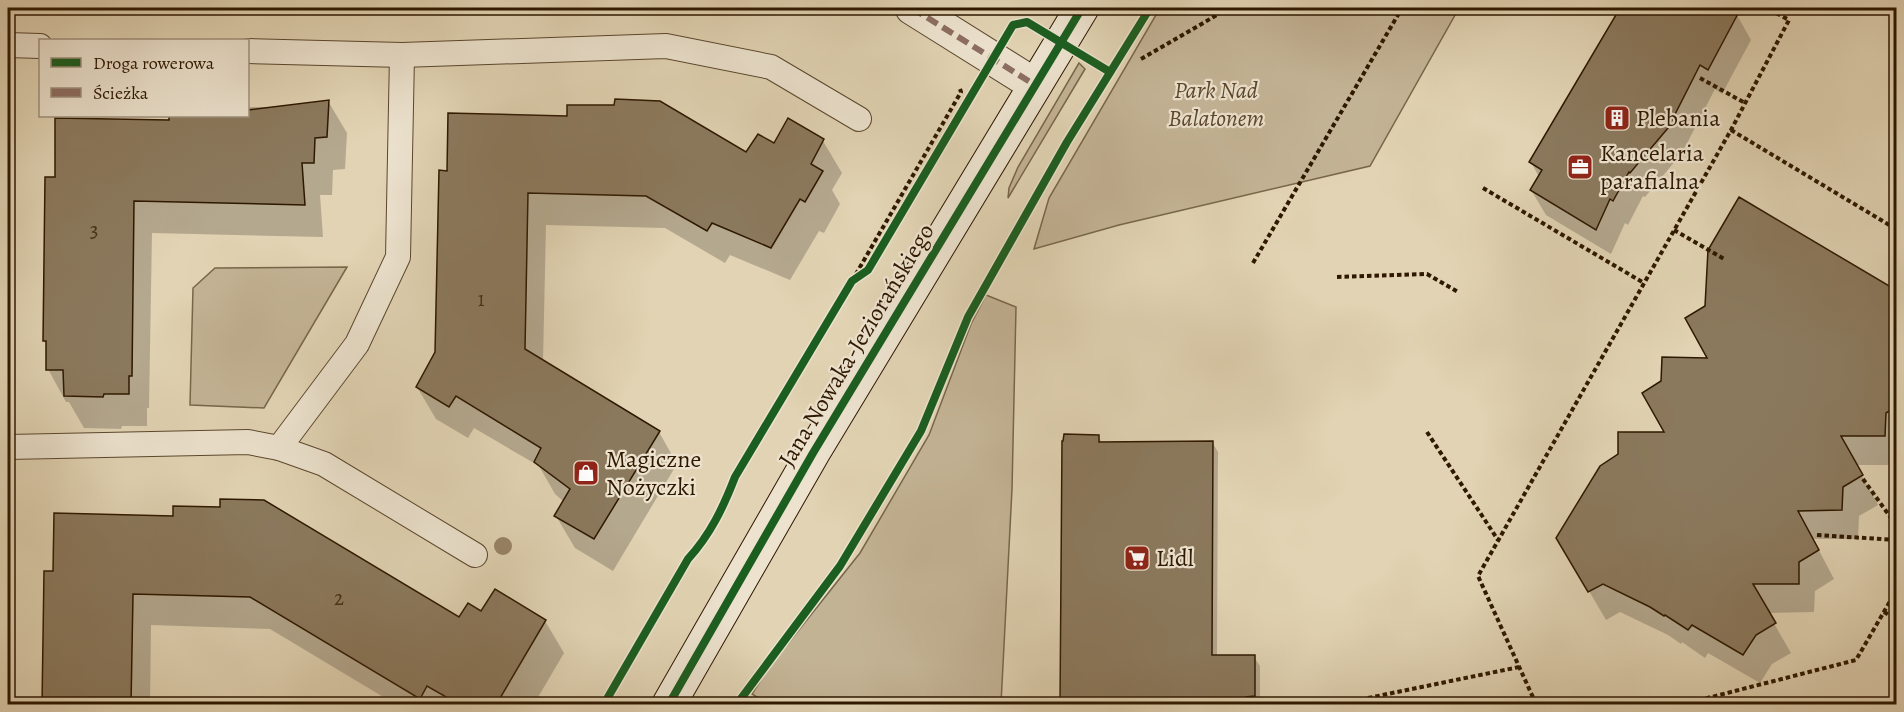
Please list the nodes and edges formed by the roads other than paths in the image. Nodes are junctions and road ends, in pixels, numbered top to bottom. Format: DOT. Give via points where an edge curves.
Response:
graph roads {
  1 [pos="912,8"];
  2 [pos="1082,8"];
  3 [pos="8,45"];
  4 [pos="39,46"];
  5 [pos="249,51"];
  6 [pos="402,55"];
  7 [pos="1035,85"];
  8 [pos="859,119"];
  9 [pos="8,447"];
  10 [pos="279,448"];
  11 [pos="475,555"];
  12 [pos="669,705"];
  1 -- 7 [label="street"];
  2 -- 7 [label="street, Jana Nowaka-Jeziorańskiego"];
  3 -- 4 [label="lane"];
  5 -- 6 [label="lane"];
  6 -- 8 [label="lane" via="666,46 771,67"];
  6 -- 10 [label="lane" via="398,257 357,344"];
  7 -- 12 [label="street, Jana Nowaka-Jeziorańskiego" via="813,453"];
  9 -- 10 [label="lane" via="248,442"];
  10 -- 11 [label="lane" via="324,464"];
}
